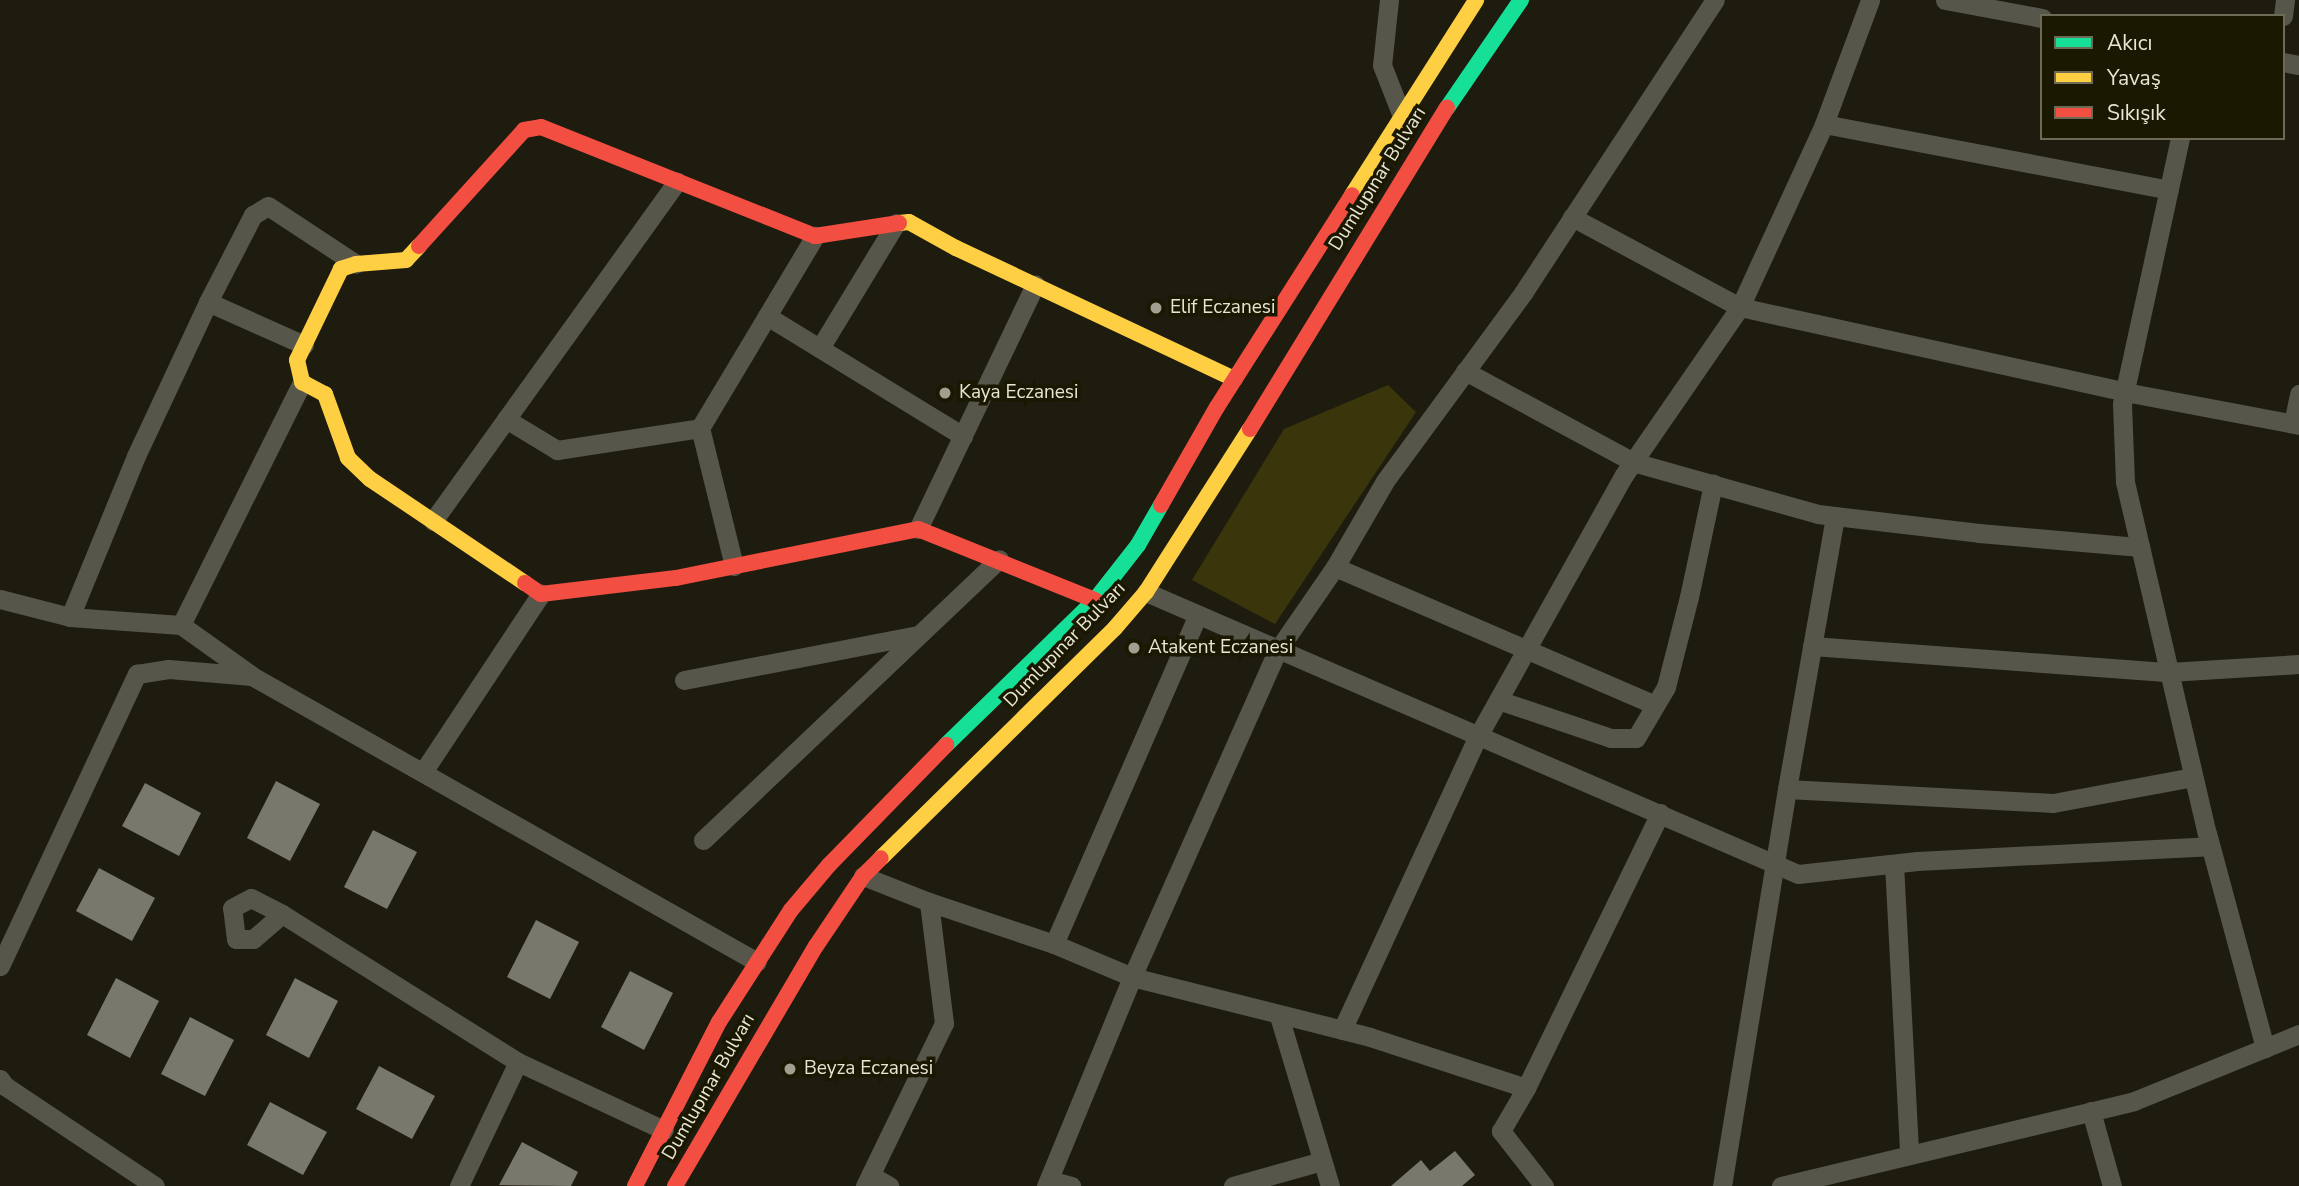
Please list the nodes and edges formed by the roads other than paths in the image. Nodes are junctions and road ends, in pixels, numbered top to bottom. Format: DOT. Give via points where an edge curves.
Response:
graph roads {
  1 [pos="1389,0"];
  2 [pos="1476,0"];
  3 [pos="1521,0"];
  4 [pos="1715,0"];
  5 [pos="1870,0"];
  6 [pos="1945,0"];
  7 [pos="2040,18"];
  8 [pos="1402,116"];
  9 [pos="1824,124"];
  10 [pos="2180,140"];
  11 [pos="677,181"];
  12 [pos="2169,190"];
  13 [pos="1572,217"];
  14 [pos="896,223"];
  15 [pos="815,236"];
  16 [pos="356,264"];
  17 [pos="1035,285"];
  18 [pos="208,302"];
  19 [pos="1740,307"];
  20 [pos="767,316"];
  21 [pos="304,345"];
  22 [pos="820,348"];
  23 [pos="1465,371"];
  24 [pos="1235,380"];
  25 [pos="302,382"];
  26 [pos="2125,392"];
  27 [pos="2299,394"];
  28 [pos="506,419"];
  29 [pos="2296,424"];
  30 [pos="700,428"];
  31 [pos="963,436"];
  32 [pos="1633,462"];
  33 [pos="1713,484"];
  34 [pos="1835,516"];
  35 [pos="433,521"];
  36 [pos="918,529"];
  37 [pos="2140,547"];
  38 [pos="999,559"];
  39 [pos="734,566"];
  40 [pos="1335,567"];
  41 [pos="1146,592"];
  42 [pos="541,594"];
  43 [pos="0,599"];
  44 [pos="1094,600"];
  45 [pos="1198,615"];
  46 [pos="70,617"];
  47 [pos="181,625"];
  48 [pos="919,635"];
  49 [pos="1812,646"];
  50 [pos="1525,650"];
  51 [pos="1277,651"];
  52 [pos="2299,664"];
  53 [pos="2169,672"];
  54 [pos="252,676"];
  55 [pos="684,680"];
  56 [pos="1497,700"];
  57 [pos="1655,705"];
  58 [pos="1478,736"];
  59 [pos="423,772"];
  60 [pos="2193,777"];
  61 [pos="1787,789"];
  62 [pos="1660,813"];
  63 [pos="703,840"];
  64 [pos="2210,846"];
  65 [pos="1774,864"];
  66 [pos="1894,864"];
  67 [pos="863,876"];
  68 [pos="929,902"];
  69 [pos="282,914"];
  70 [pos="1054,944"];
  71 [pos="757,962"];
  72 [pos="0,967"];
  73 [pos="1132,977"];
  74 [pos="1279,1016"];
  75 [pos="1342,1030"];
  76 [pos="2299,1034"];
  77 [pos="2265,1048"];
  78 [pos="518,1062"];
  79 [pos="0,1079"];
  80 [pos="1526,1088"];
  81 [pos="2091,1111"];
  82 [pos="664,1130"];
  83 [pos="1909,1155"];
  84 [pos="1322,1161"];
  85 [pos="868,1181"];
  86 [pos="1048,1183"];
  87 [pos="155,1186"];
  88 [pos="460,1186"];
  89 [pos="635,1186"];
  90 [pos="675,1186"];
  91 [pos="889,1186"];
  92 [pos="1071,1186"];
  93 [pos="1233,1186"];
  94 [pos="1330,1186"];
  95 [pos="1544,1186"];
  96 [pos="1722,1186"];
  97 [pos="1781,1186"];
  98 [pos="2112,1186"];
  1 -- 8 [label="street" via="1382,65"];
  2 -- 8 [label="main road, Dumlupınar Bulvarı"];
  3 -- 41 [label="main road, Dumlupınar Bulvarı" via="1461,85"];
  4 -- 13 [label="street"];
  5 -- 9 [label="street"];
  6 -- 7 [label="street"];
  8 -- 24 [label="main road, Dumlupınar Bulvarı"];
  9 -- 12 [label="street"];
  9 -- 19 [label="street"];
  10 -- 12 [label="street"];
  11 -- 15 [label="main road"];
  11 -- 16 [label="main road" via="541,127 524,130 406,260"];
  11 -- 28 [label="street"];
  12 -- 26 [label="street"];
  13 -- 19 [label="street"];
  13 -- 23 [label="street"];
  14 -- 15 [label="main road"];
  14 -- 17 [label="main road" via="909,222"];
  14 -- 22 [label="street"];
  15 -- 20 [label="street"];
  16 -- 18 [label="street" via="268,206 253,215"];
  16 -- 21 [label="main road" via="341,269"];
  17 -- 24 [label="main road"];
  17 -- 31 [label="street"];
  18 -- 21 [label="street"];
  18 -- 46 [label="street" via="136,456"];
  19 -- 26 [label="street"];
  19 -- 32 [label="street"];
  20 -- 22 [label="street"];
  20 -- 30 [label="street"];
  21 -- 25 [label="main road" via="297,360"];
  22 -- 31 [label="street"];
  23 -- 32 [label="street"];
  23 -- 40 [label="street" via="1385,481"];
  24 -- 44 [label="main road, Dumlupınar Bulvarı" via="1138,545"];
  25 -- 35 [label="main road" via="325,394 348,458"];
  25 -- 47 [label="street"];
  26 -- 29 [label="street"];
  26 -- 37 [label="street" via="2125,482"];
  27 -- 29 [label="street"];
  28 -- 30 [label="street" via="557,450"];
  28 -- 35 [label="street"];
  30 -- 39 [label="street"];
  31 -- 36 [label="street"];
  32 -- 33 [label="street"];
  32 -- 50 [label="street"];
  33 -- 34 [label="street"];
  33 -- 57 [label="street" via="1666,687"];
  34 -- 37 [label="street"];
  34 -- 49 [label="street"];
  35 -- 42 [label="main road"];
  36 -- 38 [label="main road"];
  36 -- 39 [label="main road"];
  37 -- 53 [label="street"];
  38 -- 44 [label="main road"];
  38 -- 48 [label="street"];
  39 -- 42 [label="main road" via="676,578"];
  40 -- 50 [label="street"];
  40 -- 51 [label="street"];
  41 -- 45 [label="street"];
  41 -- 67 [label="main road, Dumlupınar Bulvarı"];
  42 -- 59 [label="street"];
  43 -- 46 [label="street"];
  44 -- 71 [label="main road, Dumlupınar Bulvarı" via="829,865 791,910"];
  45 -- 51 [label="street"];
  45 -- 70 [label="street"];
  46 -- 47 [label="street"];
  47 -- 54 [label="street"];
  48 -- 55 [label="street"];
  48 -- 63 [label="street"];
  49 -- 53 [label="street"];
  49 -- 61 [label="street"];
  50 -- 56 [label="street"];
  50 -- 57 [label="street"];
  51 -- 58 [label="street"];
  51 -- 73 [label="street"];
  52 -- 53 [label="street"];
  53 -- 60 [label="street"];
  54 -- 59 [label="street"];
  54 -- 72 [label="street" via="169,669 137,674"];
  56 -- 57 [label="street" via="1611,738 1636,738"];
  56 -- 58 [label="street"];
  58 -- 62 [label="street"];
  58 -- 75 [label="street"];
  59 -- 71 [label="street"];
  60 -- 61 [label="street" via="2053,803"];
  60 -- 64 [label="street"];
  61 -- 65 [label="street"];
  62 -- 65 [label="street"];
  62 -- 80 [label="street"];
  64 -- 66 [label="street"];
  64 -- 77 [label="street"];
  65 -- 66 [label="street" via="1798,874"];
  65 -- 96 [label="street"];
  66 -- 83 [label="street"];
  67 -- 68 [label="street"];
  67 -- 90 [label="main road, Dumlupınar Bulvarı" via="816,946"];
  68 -- 70 [label="street"];
  68 -- 85 [label="street" via="944,1023"];
  69 -- 78 [label="street"];
  70 -- 73 [label="street"];
  71 -- 82 [label="main road, Dumlupınar Bulvarı" via="719,1022"];
  73 -- 74 [label="street"];
  73 -- 86 [label="street"];
  74 -- 75 [label="street"];
  74 -- 84 [label="street"];
  75 -- 80 [label="street"];
  76 -- 77 [label="street"];
  77 -- 81 [label="street" via="2134,1101"];
  78 -- 82 [label="street"];
  78 -- 88 [label="street"];
  79 -- 87 [label="street"];
  80 -- 95 [label="street" via="1501,1131"];
  81 -- 83 [label="street"];
  81 -- 98 [label="street"];
  82 -- 89 [label="main road, Dumlupınar Bulvarı"];
  83 -- 97 [label="street"];
  84 -- 93 [label="street"];
  84 -- 94 [label="street"];
  85 -- 91 [label="street"];
  86 -- 92 [label="street"];
}
